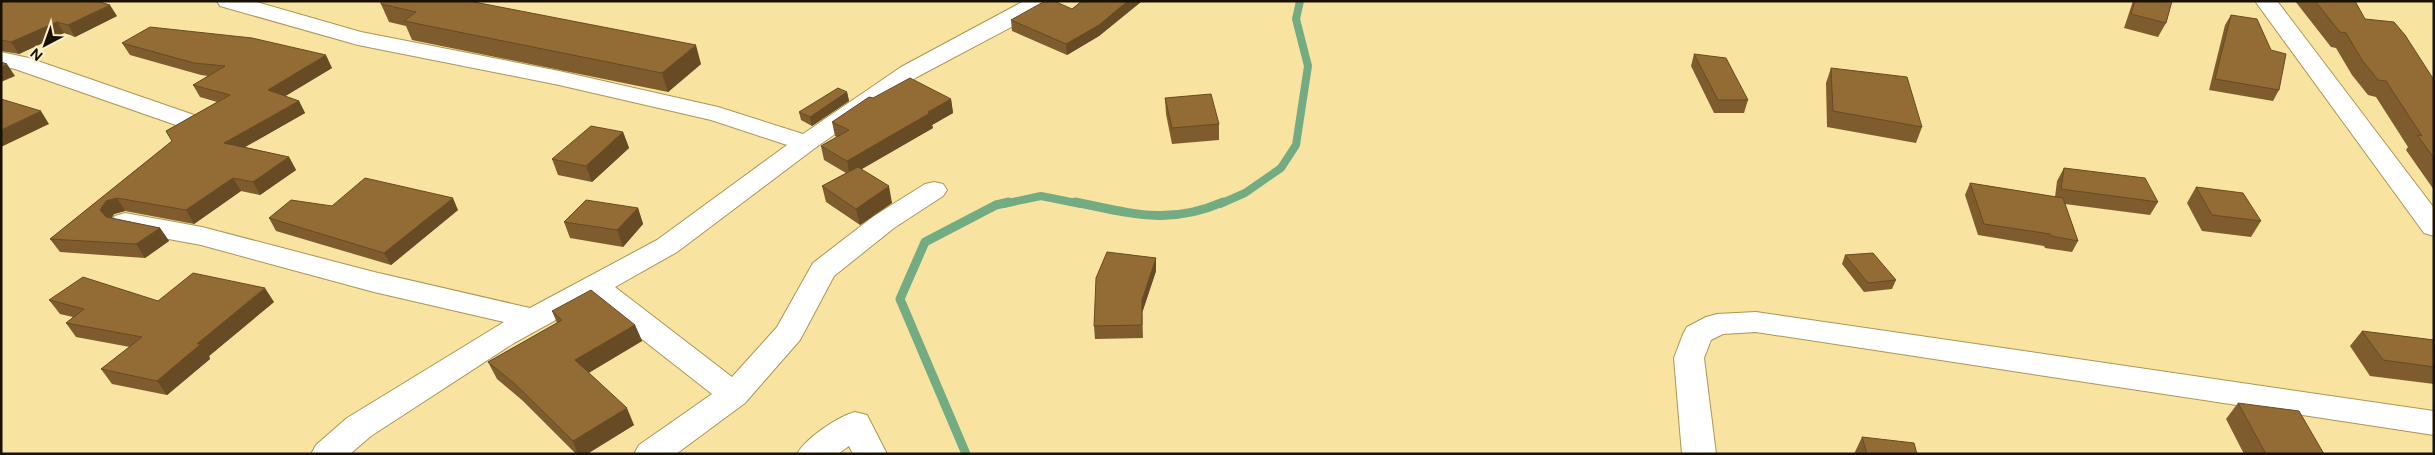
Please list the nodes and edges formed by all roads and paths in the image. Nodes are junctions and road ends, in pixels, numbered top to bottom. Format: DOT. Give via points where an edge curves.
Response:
graph roads {
  1 [pos="228,1"];
  2 [pos="1039,1"];
  3 [pos="2266,1"];
  4 [pos="1,59"];
  5 [pos="185,120"];
  6 [pos="806,143"];
  7 [pos="934,190"];
  8 [pos="126,222"];
  9 [pos="2434,227"];
  10 [pos="594,286"];
  11 [pos="532,320"];
  12 [pos="734,395"];
  13 [pos="2434,423"];
  14 [pos="328,454"];
  15 [pos="651,454"];
  16 [pos="814,454"];
  17 [pos="870,454"];
  18 [pos="1699,454"];
  1 -- 6 [label="street" via="358,38 718,114"];
  2 -- 6 [label="street" via="908,72"];
  3 -- 9 [label="street"];
  4 -- 5 [label="street"];
  6 -- 10 [label="street" via="667,246"];
  7 -- 12 [label="street" via="884,222 824,270 789,333"];
  8 -- 11 [label="street" via="202,236"];
  10 -- 11 [label="street"];
  10 -- 12 [label="street"];
  11 -- 14 [label="street" via="359,427"];
  12 -- 15 [label="street"];
  13 -- 18 [label="street" via="1756,322 1717,324 1698,334 1689,358"];
  16 -- 17 [label="street" via="855,424"];
}
